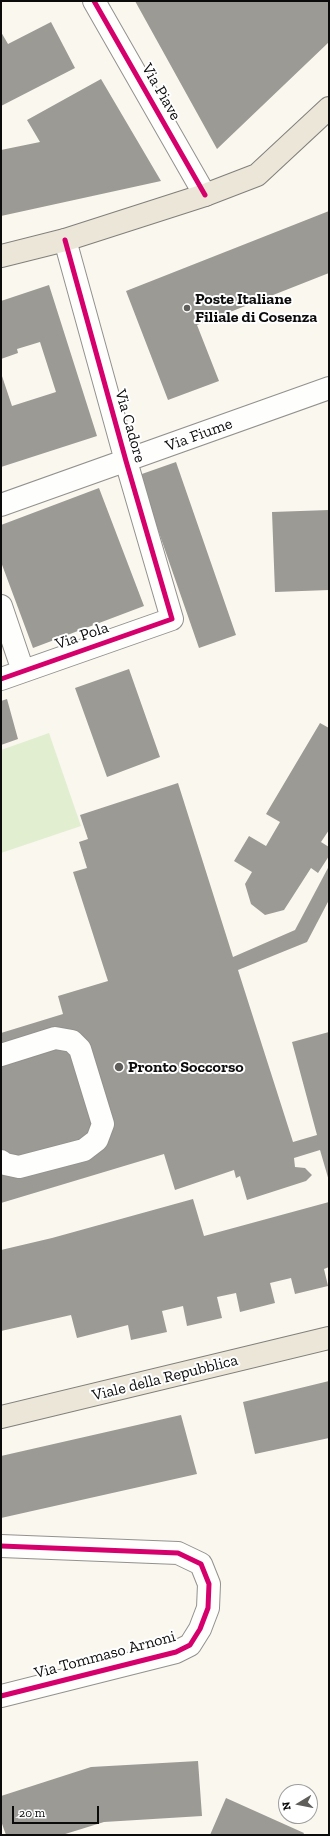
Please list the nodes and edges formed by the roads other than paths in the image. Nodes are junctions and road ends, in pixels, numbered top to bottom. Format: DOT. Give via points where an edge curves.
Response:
graph roads {
  1 [pos="94,1"];
  2 [pos="329,108"];
  3 [pos="205,195"];
  4 [pos="65,240"];
  5 [pos="1,256"];
  6 [pos="329,388"];
  7 [pos="126,461"];
  8 [pos="1,505"];
  9 [pos="1,606"];
  10 [pos="172,619"];
  11 [pos="23,671"];
  12 [pos="1,679"];
  13 [pos="1,1055"];
  14 [pos="1,1161"];
  15 [pos="329,1338"];
  16 [pos="1,1417"];
  17 [pos="1,1546"];
  18 [pos="1,1696"];
  1 -- 3 [label="street, Via Piave"];
  2 -- 3 [label="main road" via="257,175"];
  3 -- 4 [label="main road"];
  4 -- 5 [label="main road"];
  4 -- 7 [label="street, Via Cadore"];
  6 -- 7 [label="street, Via Fiume"];
  7 -- 8 [label="street, Via Fiume"];
  7 -- 10 [label="street, Via Cadore"];
  9 -- 11 [label="street"];
  10 -- 11 [label="street, Via Pola"];
  11 -- 12 [label="street, Via Pola"];
  13 -- 14 [label="street" via="55,1038 72,1041 80,1049 102,1124 97,1140 84,1150 19,1167"];
  15 -- 16 [label="main road, Viale della Repubblica"];
  17 -- 18 [label="street, Via Tommaso Arnoni" via="178,1554 201,1564 209,1584 208,1608 190,1645 176,1652"];
}
